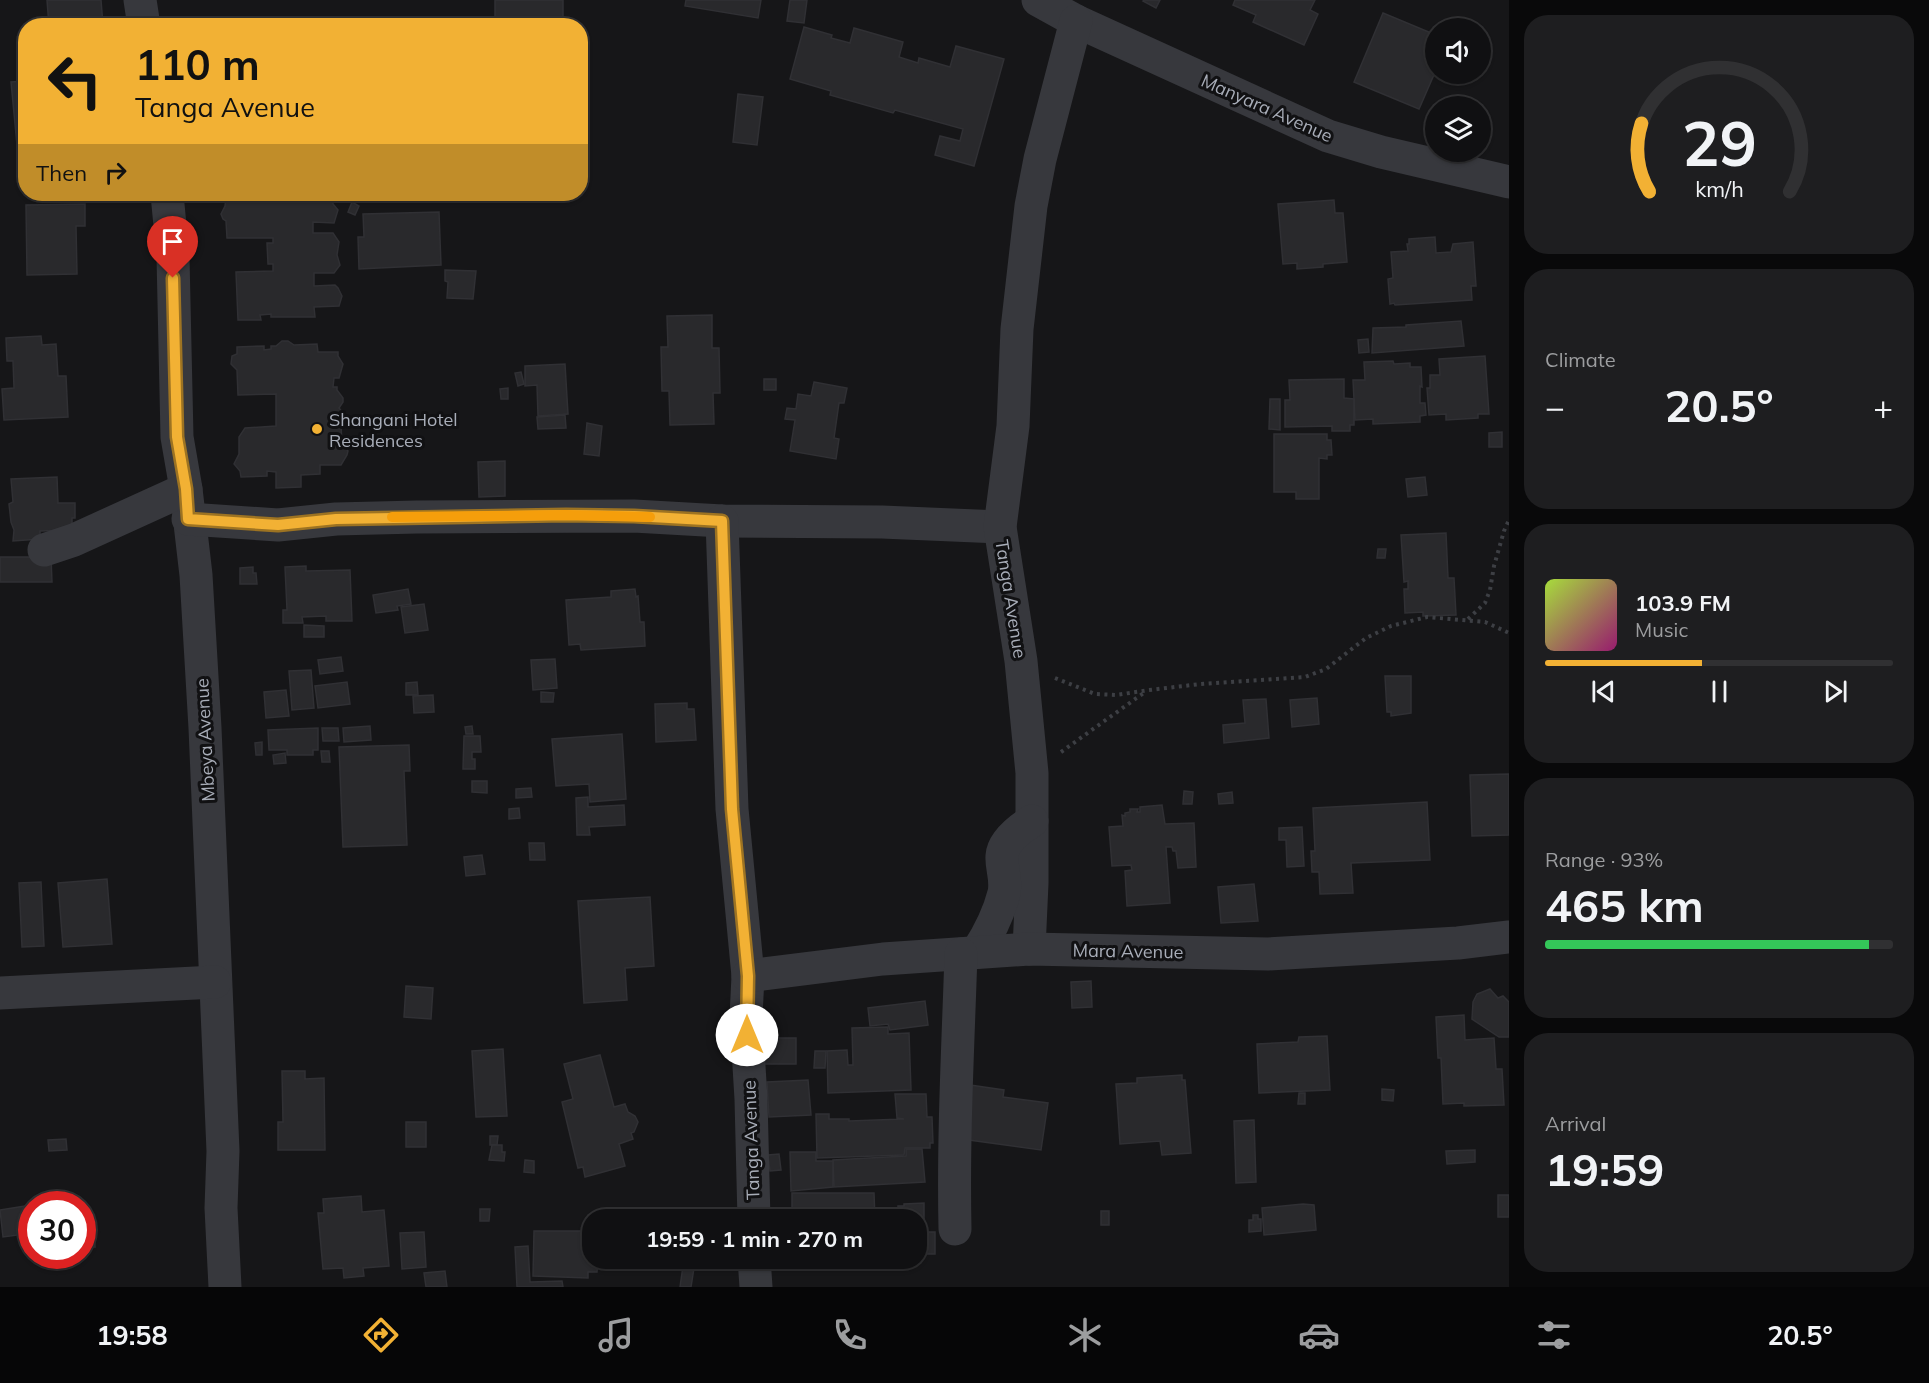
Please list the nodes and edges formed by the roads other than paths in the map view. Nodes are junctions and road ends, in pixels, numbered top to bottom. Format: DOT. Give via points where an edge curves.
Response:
graph roads {
  1 [pos="140,0"];
  2 [pos="1038,0"];
  3 [pos="143,18"];
  4 [pos="1076,21"];
  5 [pos="1509,182"];
  6 [pos="168,201"];
  7 [pos="187,504"];
  8 [pos="722,521"];
  9 [pos="1000,527"];
  10 [pos="44,550"];
  11 [pos="1032,821"];
  12 [pos="1509,937"];
  13 [pos="1029,949"];
  14 [pos="969,953"];
  15 [pos="748,976"];
  16 [pos="215,982"];
  17 [pos="0,993"];
  18 [pos="754,1209"];
  19 [pos="955,1229"];
  20 [pos="755,1269"];
  21 [pos="225,1287"];
  22 [pos="756,1287"];
  1 -- 3 [label="street"];
  2 -- 4 [label="street, Manyara Avenue"];
  4 -- 5 [label="street, Manyara Avenue" via="1329,136"];
  4 -- 9 [label="street" via="1031,206 1017,329 1013,426"];
  6 -- 7 [label="street, Mbeya Avenue" via="177,437"];
  7 -- 8 [label="street, Tanga Avenue" via="278,525 336,519 566,515"];
  7 -- 10 [label="street"];
  7 -- 16 [label="street, Mbeya Avenue" via="196,575 205,728"];
  8 -- 9 [label="street, Tanga Avenue"];
  8 -- 15 [label="street, Tanga Avenue" via="732,809"];
  9 -- 11 [label="street, Tanga Avenue" via="1021,661 1032,773"];
  11 -- 13 [label="street, Tanga Avenue"];
  11 -- 14 [label="street" via="1004,848 1002,899 984,942"];
  12 -- 13 [label="street, Mara Avenue" via="1268,954"];
  13 -- 14 [label="street, Mara Avenue"];
  14 -- 15 [label="street, Mara Avenue"];
  14 -- 19 [label="street" via="954,1107"];
  15 -- 18 [label="street, Tanga Avenue" via="746,1017"];
  16 -- 17 [label="street"];
  16 -- 21 [label="street, Mbeya Avenue"];
  20 -- 22 [label="street"];
}
